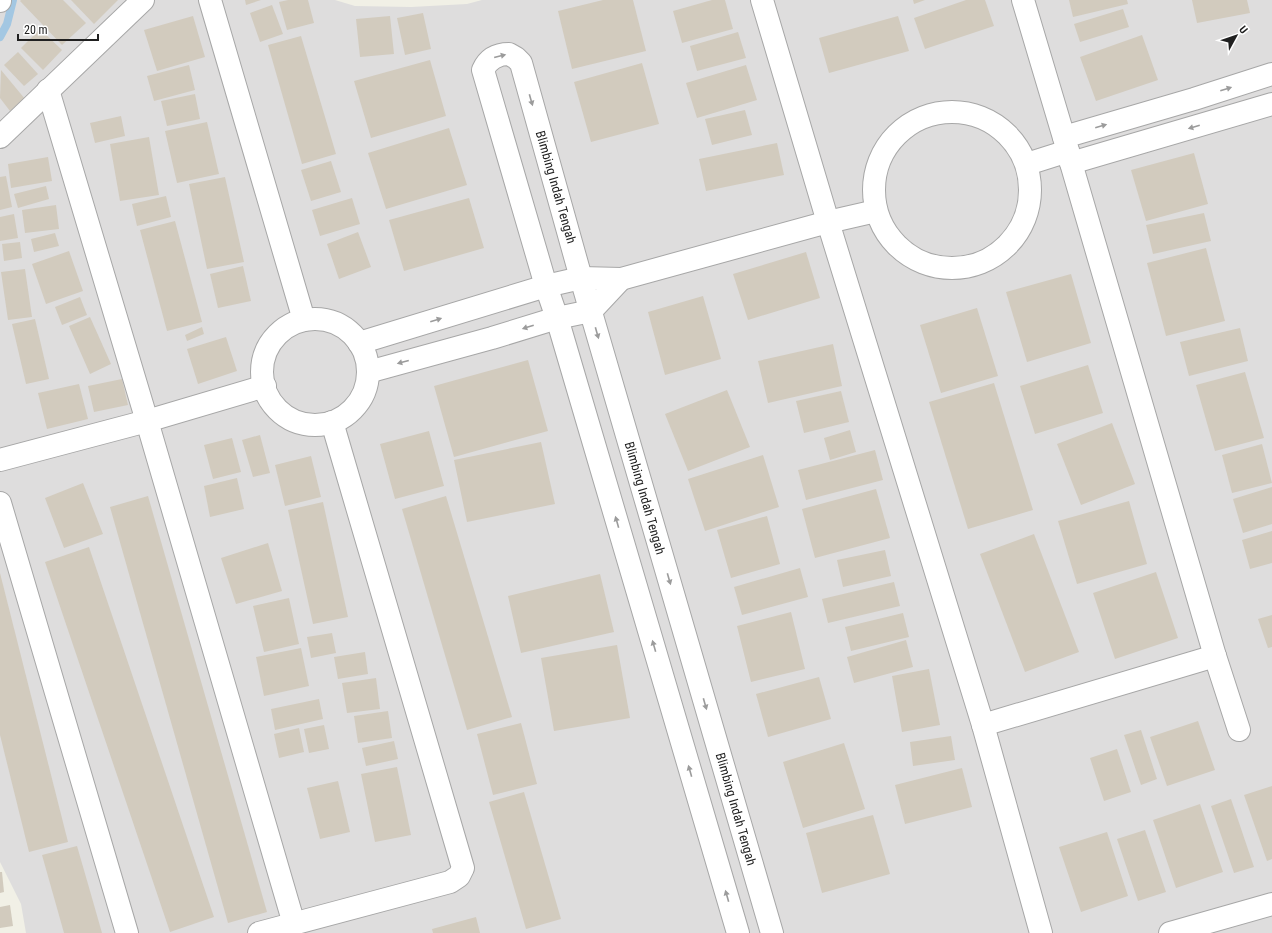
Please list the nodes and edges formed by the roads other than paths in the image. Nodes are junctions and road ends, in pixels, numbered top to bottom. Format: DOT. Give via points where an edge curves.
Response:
graph roads {
  1 [pos="143,0"];
  2 [pos="210,0"];
  3 [pos="762,0"];
  4 [pos="1023,0"];
  5 [pos="1272,74"];
  6 [pos="48,90"];
  7 [pos="1272,104"];
  8 [pos="0,137"];
  9 [pos="1068,150"];
  10 [pos="1027,164"];
  11 [pos="876,211"];
  12 [pos="828,222"];
  13 [pos="581,278"];
  14 [pos="621,279"];
  15 [pos="546,286"];
  16 [pos="591,311"];
  17 [pos="557,318"];
  18 [pos="304,320"];
  19 [pos="359,343"];
  20 [pos="368,372"];
  21 [pos="265,386"];
  22 [pos="147,421"];
  23 [pos="332,422"];
  24 [pos="0,460"];
  25 [pos="0,503"];
  26 [pos="1215,656"];
  27 [pos="983,725"];
  28 [pos="1239,730"];
  29 [pos="1272,904"];
  30 [pos="294,924"];
  31 [pos="127,933"];
  32 [pos="259,933"];
  33 [pos="738,933"];
  34 [pos="772,933"];
  35 [pos="1041,933"];
  36 [pos="1170,933"];
  1 -- 6 [label="street"];
  2 -- 18 [label="street"];
  3 -- 12 [label="street"];
  4 -- 9 [label="street"];
  9 -- 5 [label="street, one-way" via="1194,99"];
  6 -- 8 [label="street"];
  6 -- 22 [label="street"];
  7 -- 9 [label="street, one-way"];
  9 -- 10 [label="street"];
  9 -- 26 [label="street"];
  10 -- 11 [label="street" via="1008,134 978,115 943,111 910,123 885,148 874,182"];
  10 -- 11 [label="street" via="1031,191 1026,218 1012,241 991,258 966,267 938,267 913,258 892,240"];
  11 -- 12 [label="street"];
  12 -- 14 [label="street"];
  12 -- 27 [label="street"];
  13 -- 14 [label="street"];
  13 -- 15 [label="street"];
  15 -- 13 [label="street, Blimbing Indah Tengah, one-way" via="483,70 494,57 506,54 521,63"];
  13 -- 16 [label="street, Blimbing Indah Tengah"];
  14 -- 16 [label="street"];
  15 -- 17 [label="street"];
  19 -- 15 [label="street, one-way"];
  16 -- 17 [label="street"];
  16 -- 34 [label="street, Blimbing Indah Tengah, one-way"];
  17 -- 20 [label="street, one-way"];
  33 -- 17 [label="street, one-way"];
  18 -- 19 [label="street" via="318,318 331,321 344,327"];
  18 -- 21 [label="street" via="288,326 274,338 266,353 262,370"];
  19 -- 20 [label="street" via="364,351"];
  20 -- 23 [label="street" via="367,386 359,402 347,414"];
  21 -- 22 [label="street"];
  21 -- 23 [label="street" via="272,402 284,414 298,422"];
  22 -- 24 [label="street"];
  22 -- 30 [label="street"];
  23 -- 30 [label="street" via="463,868 450,882"];
  25 -- 31 [label="street"];
  26 -- 27 [label="street"];
  26 -- 28 [label="street"];
  27 -- 35 [label="street"];
  29 -- 36 [label="street"];
  30 -- 32 [label="street"];
}
